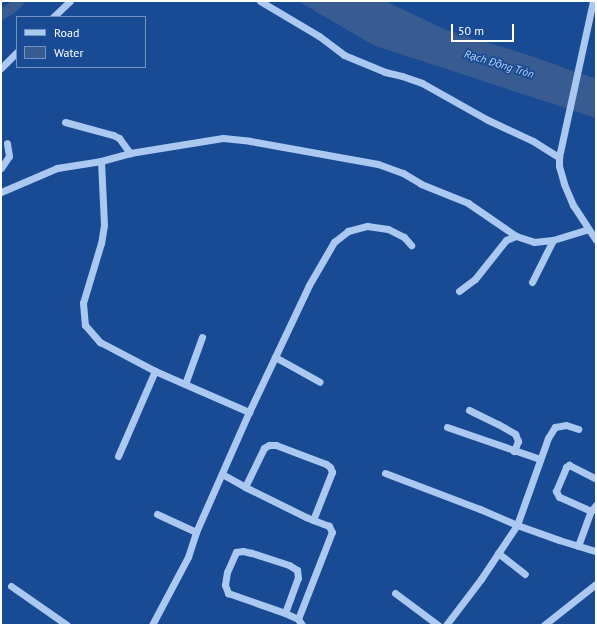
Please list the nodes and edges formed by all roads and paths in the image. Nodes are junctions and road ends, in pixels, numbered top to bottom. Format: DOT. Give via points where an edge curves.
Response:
graph roads {
  1 [pos="70,1"];
  2 [pos="260,1"];
  3 [pos="593,1"];
  4 [pos="54,16"];
  5 [pos="16,53"];
  6 [pos="1,68"];
  7 [pos="65,122"];
  8 [pos="7,144"];
  9 [pos="130,153"];
  10 [pos="559,157"];
  11 [pos="101,161"];
  12 [pos="1,168"];
  13 [pos="1,192"];
  14 [pos="588,229"];
  15 [pos="516,236"];
  16 [pos="553,240"];
  17 [pos="596,240"];
  18 [pos="411,245"];
  19 [pos="532,282"];
  20 [pos="459,291"];
  21 [pos="202,337"];
  22 [pos="275,357"];
  23 [pos="155,371"];
  24 [pos="320,382"];
  25 [pos="185,384"];
  26 [pos="469,410"];
  27 [pos="249,412"];
  28 [pos="447,427"];
  29 [pos="578,429"];
  30 [pos="514,451"];
  31 [pos="118,456"];
  32 [pos="540,460"];
  33 [pos="385,473"];
  34 [pos="222,474"];
  35 [pos="596,479"];
  36 [pos="245,486"];
  37 [pos="593,508"];
  38 [pos="157,514"];
  39 [pos="313,520"];
  40 [pos="517,525"];
  41 [pos="196,532"];
  42 [pos="578,546"];
  43 [pos="596,551"];
  44 [pos="498,553"];
  45 [pos="525,574"];
  46 [pos="596,584"];
  47 [pos="11,586"];
  48 [pos="395,592"];
  49 [pos="285,613"];
  50 [pos="300,622"];
  51 [pos="548,624"];
  52 [pos="67,625"];
  53 [pos="152,625"];
  54 [pos="438,625"];
  55 [pos="446,625"];
  1 -- 4 [label="street"];
  2 -- 10 [label="street" via="319,36 344,55 385,72 422,83"];
  3 -- 10 [label="street"];
  5 -- 6 [label="street"];
  7 -- 9 [label="street" via="113,135 119,138"];
  8 -- 12 [label="street" via="9,156"];
  9 -- 11 [label="street"];
  9 -- 15 [label="street" via="224,138 378,164 468,203"];
  10 -- 14 [label="street" via="560,174 564,184"];
  11 -- 13 [label="street" via="57,168"];
  11 -- 23 [label="street" via="104,225 83,303 85,325 100,342"];
  14 -- 16 [label="street"];
  14 -- 17 [label="street"];
  15 -- 16 [label="street" via="534,242"];
  15 -- 20 [label="street" via="506,240 475,279"];
  16 -- 19 [label="street"];
  18 -- 22 [label="street" via="404,237 388,229 367,226 348,231 334,242"];
  21 -- 25 [label="street"];
  22 -- 24 [label="street"];
  22 -- 27 [label="street"];
  23 -- 25 [label="street"];
  23 -- 31 [label="street"];
  25 -- 27 [label="street"];
  26 -- 30 [label="street" via="515,434 518,441"];
  27 -- 34 [label="street"];
  28 -- 30 [label="street"];
  29 -- 32 [label="street" via="566,425 554,427"];
  30 -- 32 [label="street"];
  32 -- 40 [label="street"];
  33 -- 40 [label="street"];
  34 -- 36 [label="street"];
  34 -- 41 [label="street"];
  35 -- 37 [label="street" via="569,465 556,491 559,497"];
  36 -- 39 [label="street"];
  36 -- 39 [label="street" via="264,448 269,445 276,445 326,464 332,472"];
  37 -- 42 [label="street"];
  38 -- 41 [label="street"];
  39 -- 50 [label="street" via="329,526 332,532"];
  40 -- 42 [label="street"];
  40 -- 44 [label="street"];
  41 -- 53 [label="street" via="188,557"];
  42 -- 43 [label="street"];
  44 -- 45 [label="street"];
  44 -- 55 [label="street"];
  46 -- 51 [label="street"];
  47 -- 52 [label="street"];
  48 -- 54 [label="street"];
  49 -- 49 [label="street" via="228,593 225,585 226,572 236,552 251,553 297,570 298,578"];
  49 -- 50 [label="street"];
}
